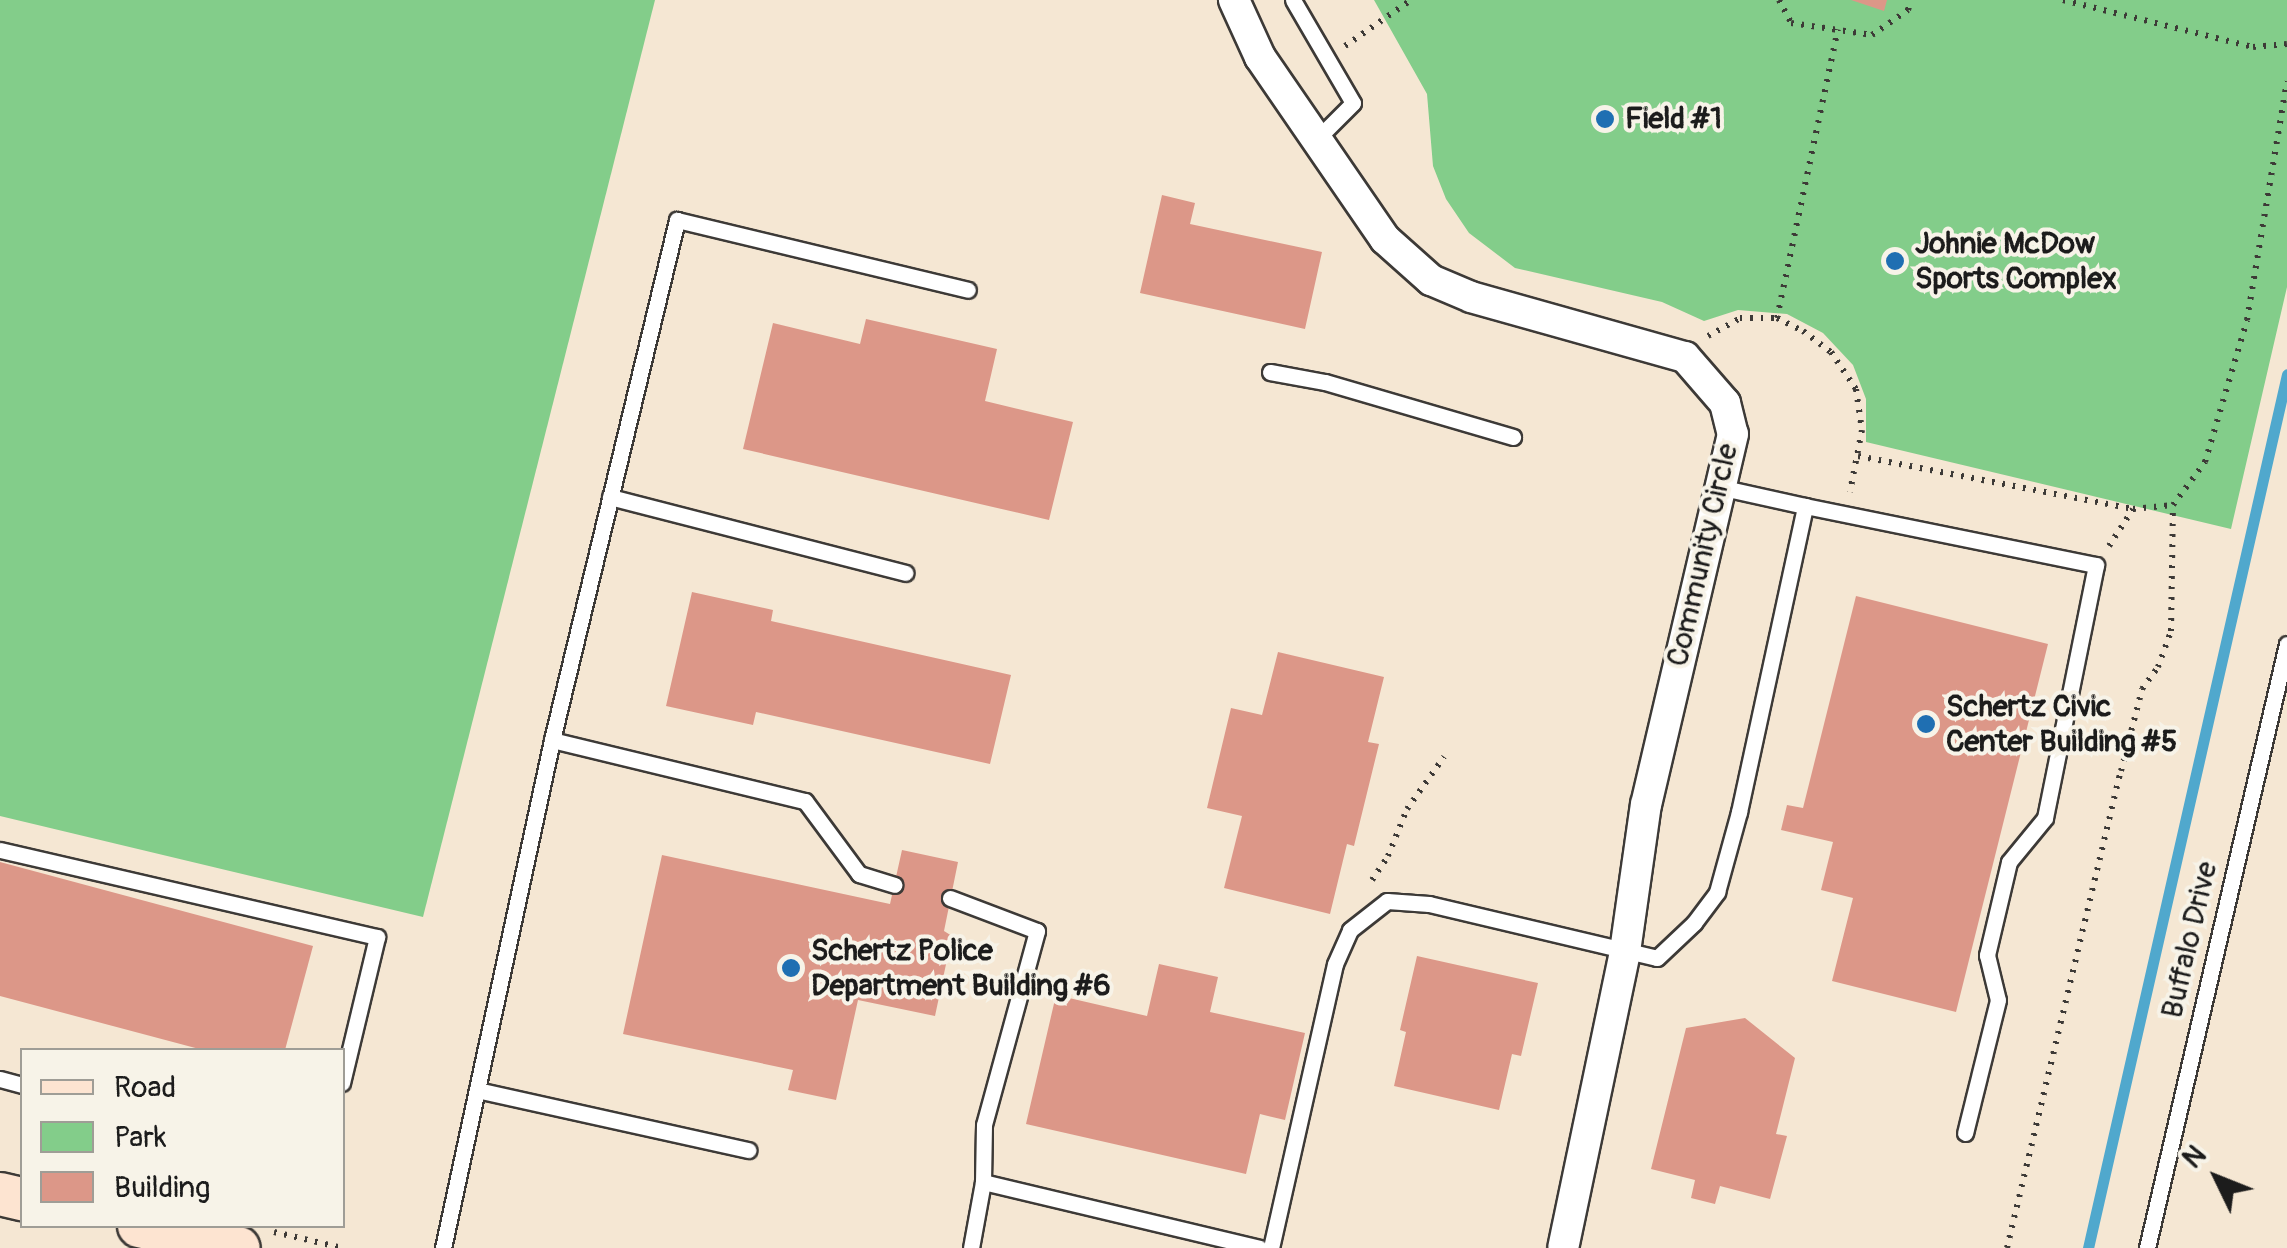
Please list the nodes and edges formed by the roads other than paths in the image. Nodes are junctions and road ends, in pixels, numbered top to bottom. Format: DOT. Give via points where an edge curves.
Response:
graph roads {
  1 [pos="1234,0"];
  2 [pos="1293,0"];
  3 [pos="1317,140"];
  4 [pos="968,290"];
  5 [pos="1270,372"];
  6 [pos="1513,436"];
  7 [pos="1718,487"];
  8 [pos="610,497"];
  9 [pos="1805,506"];
  10 [pos="905,573"];
  11 [pos="2286,652"];
  12 [pos="552,740"];
  13 [pos="0,850"];
  14 [pos="894,885"];
  15 [pos="950,898"];
  16 [pos="1625,952"];
  17 [pos="345,1070"];
  18 [pos="477,1090"];
  19 [pos="1965,1133"];
  20 [pos="748,1150"];
  21 [pos="982,1182"];
  22 [pos="152,1228"];
  23 [pos="238,1243"];
  24 [pos="443,1248"];
  25 [pos="971,1248"];
  26 [pos="1259,1248"];
  27 [pos="1271,1248"];
  28 [pos="1563,1248"];
  29 [pos="2147,1248"];
  1 -- 3 [label="street" via="1260,57"];
  2 -- 3 [label="lane" via="1353,103"];
  3 -- 7 [label="street, Community Circle" via="1385,239 1431,280 1684,356 1725,404 1733,434"];
  4 -- 8 [label="lane" via="677,220"];
  5 -- 6 [label="lane"];
  7 -- 9 [label="lane"];
  7 -- 16 [label="street, Community Circle" via="1646,804"];
  8 -- 10 [label="lane"];
  8 -- 12 [label="lane"];
  9 -- 16 [label="lane" via="1718,892 1657,958"];
  9 -- 19 [label="lane" via="2096,566 2044,818 2010,862 1987,955 1998,1000"];
  11 -- 29 [label="lane, Buffalo Drive"];
  12 -- 14 [label="lane" via="805,802 860,874"];
  12 -- 18 [label="lane"];
  13 -- 17 [label="lane" via="377,937"];
  15 -- 21 [label="lane" via="1037,931 984,1125"];
  16 -- 27 [label="lane" via="1428,904 1387,901 1350,930 1334,964"];
  16 -- 28 [label="street, Community Circle"];
  18 -- 20 [label="lane"];
  18 -- 24 [label="lane"];
  21 -- 25 [label="lane"];
  21 -- 26 [label="lane"];
  22 -- 23 [label="main road"];
}
